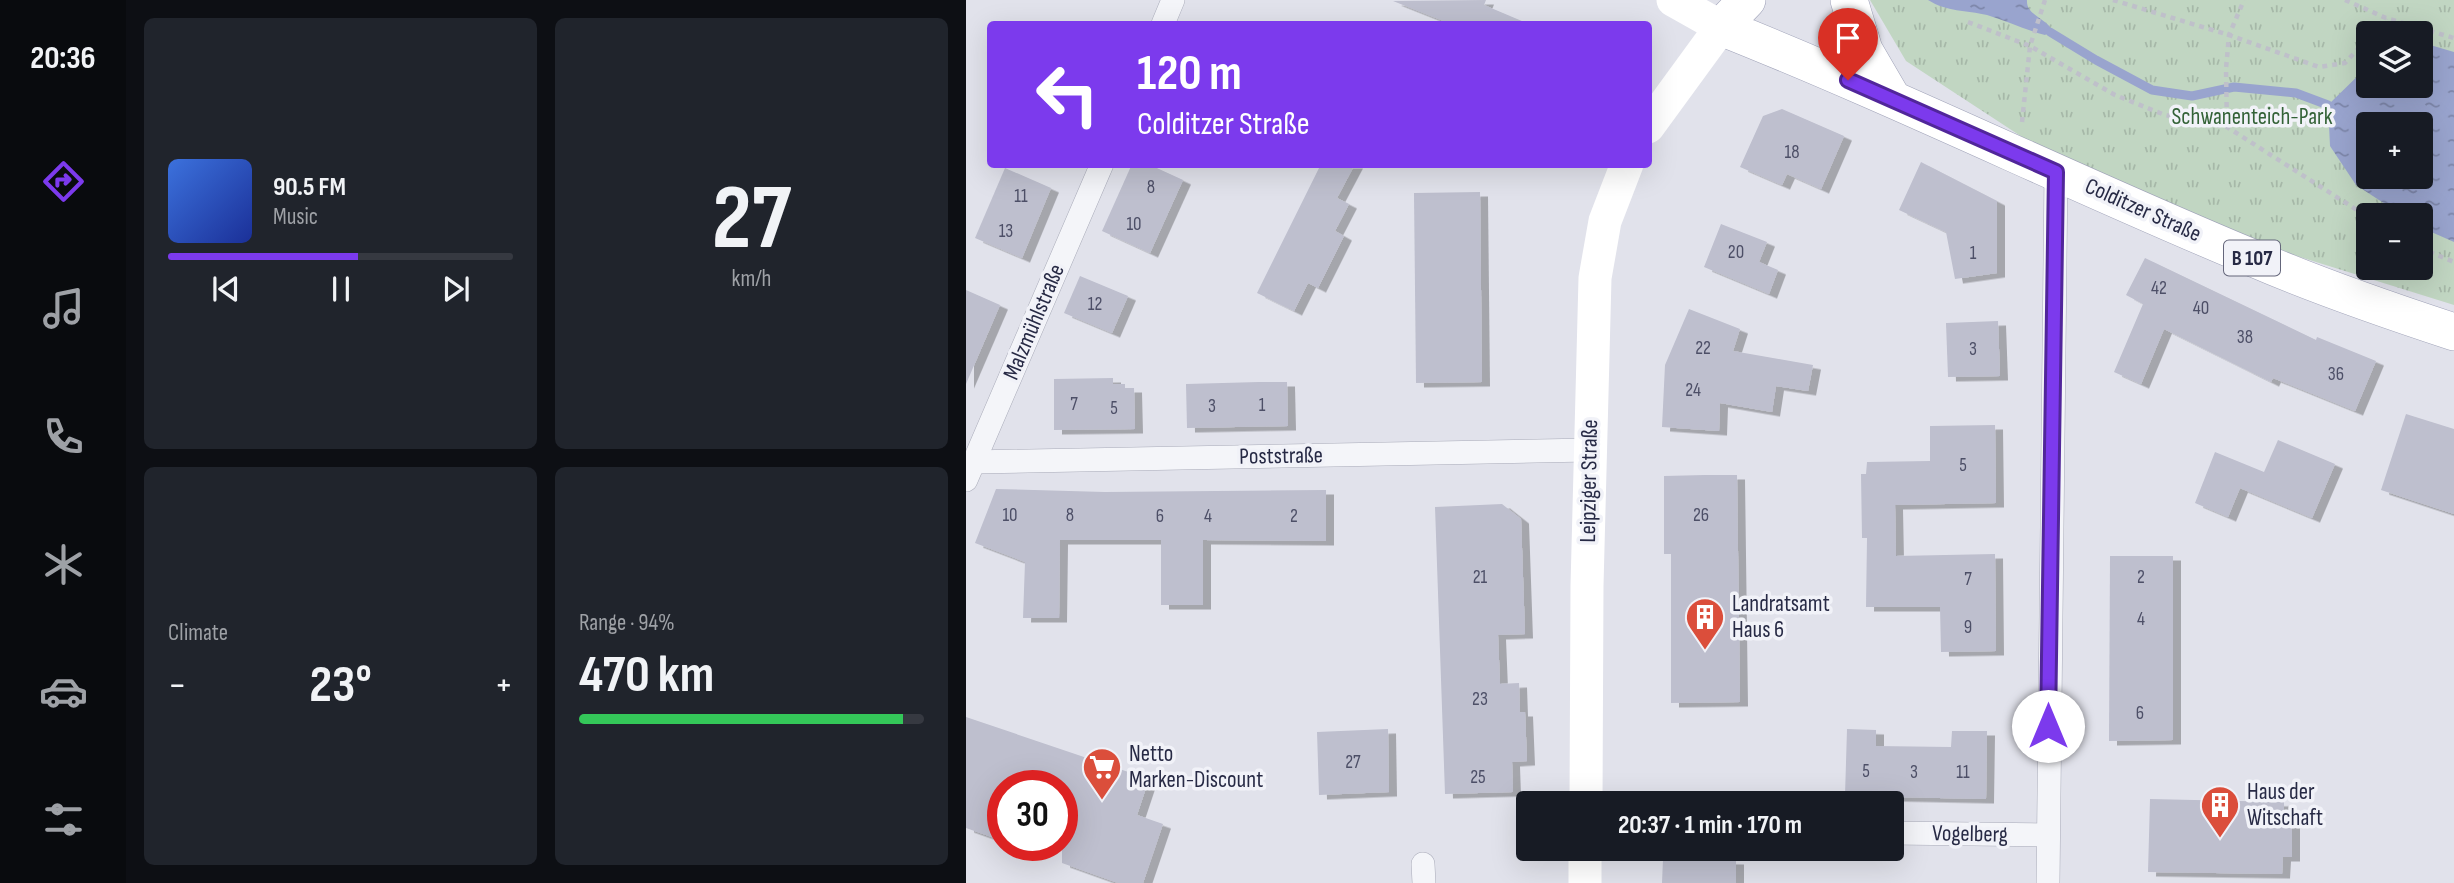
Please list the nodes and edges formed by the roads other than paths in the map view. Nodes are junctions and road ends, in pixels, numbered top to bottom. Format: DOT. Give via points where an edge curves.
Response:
graph roads {
  1 [pos="1173,0"];
  2 [pos="1673,0"];
  3 [pos="1746,0"];
  4 [pos="1849,0"];
  5 [pos="1164,21"];
  6 [pos="1721,27"];
  7 [pos="1892,99"];
  8 [pos="1652,122"];
  9 [pos="1100,168"];
  10 [pos="1625,168"];
  11 [pos="2056,172"];
  12 [pos="2454,332"];
  13 [pos="1589,450"];
  14 [pos="970,471"];
  15 [pos="1586,791"];
  16 [pos="1904,834"];
  17 [pos="2048,835"];
  18 [pos="1586,861"];
  19 [pos="1585,883"];
  20 [pos="2048,883"];
  1 -- 5 [label="street"];
  2 -- 6 [label="main road"];
  3 -- 6 [label="main road"];
  4 -- 7 [label="main road" via="1864,50"];
  6 -- 7 [label="main road, Colditzer Straße / B 107"];
  6 -- 8 [label="main road"];
  7 -- 11 [label="main road, Colditzer Straße / B 107"];
  9 -- 14 [label="street, Malzmühlstraße"];
  10 -- 13 [label="main road, Leipziger Straße" via="1605,220 1595,278"];
  11 -- 12 [label="main road, Colditzer Straße / B 107" via="2256,260"];
  11 -- 17 [label="street"];
  13 -- 14 [label="street, Poststraße"];
  13 -- 15 [label="main road, Leipziger Straße"];
  16 -- 17 [label="street, Vogelberg"];
  17 -- 20 [label="street"];
  18 -- 19 [label="main road"];
}
